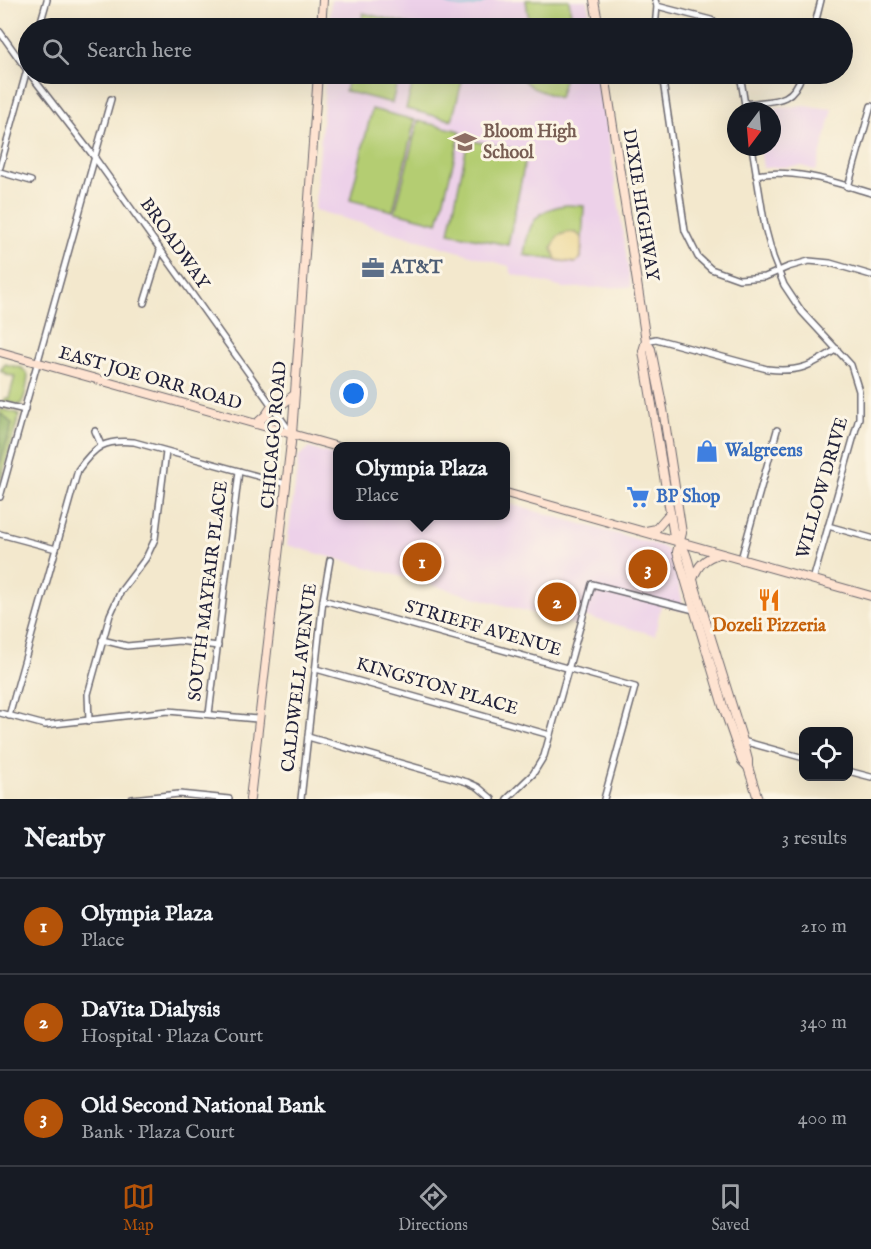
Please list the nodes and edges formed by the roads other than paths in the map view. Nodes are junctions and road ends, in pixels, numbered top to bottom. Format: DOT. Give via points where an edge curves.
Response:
graph roads {
  1 [pos="47,0"];
  2 [pos="323,0"];
  3 [pos="594,0"];
  4 [pos="822,0"];
  5 [pos="656,3"];
  6 [pos="42,18"];
  7 [pos="322,18"];
  8 [pos="597,18"];
  9 [pos="655,18"];
  10 [pos="705,18"];
  11 [pos="817,18"];
  12 [pos="0,32"];
  13 [pos="18,56"];
  14 [pos="25,84"];
  15 [pos="40,84"];
  16 [pos="317,84"];
  17 [pos="607,84"];
  18 [pos="663,84"];
  19 [pos="742,84"];
  20 [pos="798,84"];
  21 [pos="111,99"];
  22 [pos="745,102"];
  23 [pos="768,102"];
  24 [pos="871,106"];
  25 [pos="753,156"];
  26 [pos="95,158"];
  27 [pos="0,170"];
  28 [pos="756,175"];
  29 [pos="31,181"];
  30 [pos="848,186"];
  31 [pos="871,194"];
  32 [pos="160,251"];
  33 [pos="779,272"];
  34 [pos="871,275"];
  35 [pos="144,303"];
  36 [pos="646,341"];
  37 [pos="837,349"];
  38 [pos="0,352"];
  39 [pos="38,363"];
  40 [pos="294,395"];
  41 [pos="0,404"];
  42 [pos="272,406"];
  43 [pos="25,411"];
  44 [pos="256,424"];
  45 [pos="777,430"];
  46 [pos="95,431"];
  47 [pos="291,434"];
  48 [pos="101,445"];
  49 [pos="333,446"];
  50 [pos="166,452"];
  51 [pos="239,471"];
  52 [pos="286,484"];
  53 [pos="510,494"];
  54 [pos="0,497"];
  55 [pos="670,513"];
  56 [pos="828,526"];
  57 [pos="644,532"];
  58 [pos="0,534"];
  59 [pos="871,538"];
  60 [pos="681,542"];
  61 [pos="56,549"];
  62 [pos="721,553"];
  63 [pos="741,559"];
  64 [pos="330,560"];
  65 [pos="693,580"];
  66 [pos="813,580"];
  67 [pos="871,596"];
  68 [pos="323,600"];
  69 [pos="694,610"];
  70 [pos="102,640"];
  71 [pos="218,646"];
  72 [pos="316,669"];
  73 [pos="569,669"];
  74 [pos="0,713"];
  75 [pos="209,714"];
  76 [pos="9,716"];
  77 [pos="257,719"];
  78 [pos="89,721"];
  79 [pos="550,735"];
  80 [pos="308,737"];
  81 [pos="743,741"];
  82 [pos="799,757"];
  83 [pos="748,767"];
  84 [pos="853,772"];
  85 [pos="871,777"];
  86 [pos="200,798"];
  87 [pos="132,799"];
  88 [pos="229,799"];
  89 [pos="249,799"];
  90 [pos="302,799"];
  91 [pos="492,799"];
  92 [pos="507,799"];
  93 [pos="604,799"];
  94 [pos="758,799"];
  1 -- 6 [label="street"];
  2 -- 7 [label="street"];
  3 -- 8 [label="street"];
  4 -- 11 [label="street"];
  5 -- 9 [label="street"];
  5 -- 10 [label="street"];
  12 -- 13 [label="street, BROADWAY"];
  14 -- 27 [label="street"];
  15 -- 26 [label="street, BROADWAY"];
  16 -- 40 [label="street, CHICAGO ROAD"];
  17 -- 36 [label="street, DIXIE HIGHWAY"];
  18 -- 33 [label="street" via="690,244 720,274 751,279"];
  19 -- 22 [label="street"];
  20 -- 23 [label="street" via="789,96"];
  21 -- 26 [label="street"];
  24 -- 30 [label="street"];
  25 -- 28 [label="street, WILLOW DRIVE"];
  26 -- 32 [label="street, BROADWAY"];
  26 -- 39 [label="street"];
  27 -- 29 [label="street"];
  28 -- 30 [label="street" via="792,173"];
  28 -- 33 [label="street, WILLOW DRIVE" via="768,243"];
  30 -- 31 [label="street"];
  32 -- 35 [label="street"];
  32 -- 42 [label="street, BROADWAY"];
  33 -- 34 [label="street" via="799,263 819,261"];
  33 -- 37 [label="street, WILLOW DRIVE" via="802,312"];
  36 -- 37 [label="street" via="656,339 782,371 808,367"];
  36 -- 55 [label="street, DIXIE HIGHWAY" via="643,351"];
  36 -- 60 [label="street, DIXIE HIGHWAY" via="663,409"];
  37 -- 56 [label="street, WILLOW DRIVE" via="851,365 860,405"];
  38 -- 39 [label="street, EAST JOE ORR ROAD"];
  39 -- 43 [label="street"];
  39 -- 44 [label="street, EAST JOE ORR ROAD"];
  40 -- 42 [label="street" via="280,406"];
  40 -- 47 [label="street, CHICAGO ROAD"];
  41 -- 43 [label="street"];
  42 -- 44 [label="street"];
  42 -- 47 [label="street, BROADWAY"];
  43 -- 54 [label="street"];
  44 -- 47 [label="street, EAST JOE ORR ROAD"];
  45 -- 63 [label="street"];
  46 -- 48 [label="street"];
  47 -- 49 [label="street, EAST JOE ORR ROAD"];
  47 -- 52 [label="street, CHICAGO ROAD"];
  48 -- 50 [label="street" via="118,440"];
  48 -- 61 [label="street" via="78,470"];
  50 -- 51 [label="street"];
  50 -- 70 [label="street" via="153,545 121,591"];
  51 -- 52 [label="street"];
  51 -- 71 [label="street, SOUTH MAYFAIR PLACE"];
  52 -- 77 [label="street, CHICAGO ROAD"];
  53 -- 57 [label="street"];
  55 -- 57 [label="street" via="656,529"];
  55 -- 60 [label="street, DIXIE HIGHWAY" via="674,536"];
  56 -- 59 [label="street"];
  56 -- 66 [label="street, WILLOW DRIVE"];
  57 -- 60 [label="street"];
  58 -- 61 [label="street"];
  60 -- 62 [label="street"];
  60 -- 65 [label="street, DIXIE HIGHWAY"];
  60 -- 69 [label="street, DIXIE HIGHWAY" via="677,552"];
  61 -- 76 [label="street"];
  62 -- 63 [label="street"];
  62 -- 65 [label="street" via="708,557 697,568"];
  63 -- 66 [label="street"];
  64 -- 68 [label="street, CALDWELL AVENUE"];
  65 -- 81 [label="street, DIXIE HIGHWAY"];
  66 -- 67 [label="street"];
  68 -- 72 [label="street, CALDWELL AVENUE"];
  68 -- 73 [label="street, STRIEFF AVENUE"];
  69 -- 73 [label="street" via="592,584"];
  69 -- 83 [label="street, DIXIE HIGHWAY" via="742,761"];
  70 -- 71 [label="street" via="127,646 179,641"];
  70 -- 78 [label="street" via="88,694"];
  71 -- 75 [label="street, SOUTH MAYFAIR PLACE"];
  72 -- 79 [label="street, KINGSTON PLACE"];
  72 -- 80 [label="street, CALDWELL AVENUE"];
  73 -- 79 [label="street"];
  73 -- 93 [label="street, STRIEFF AVENUE" via="635,687"];
  74 -- 76 [label="street"];
  75 -- 77 [label="street"];
  75 -- 78 [label="street" via="168,711"];
  76 -- 78 [label="street" via="45,725"];
  77 -- 89 [label="street, CHICAGO ROAD"];
  79 -- 92 [label="street" via="533,774"];
  80 -- 90 [label="street, CALDWELL AVENUE"];
  80 -- 91 [label="street" via="467,782"];
  81 -- 82 [label="street"];
  81 -- 83 [label="street, DIXIE HIGHWAY"];
  83 -- 94 [label="street, DIXIE HIGHWAY"];
  84 -- 85 [label="street"];
  86 -- 87 [label="street" via="167,795"];
  86 -- 88 [label="street"];
}
